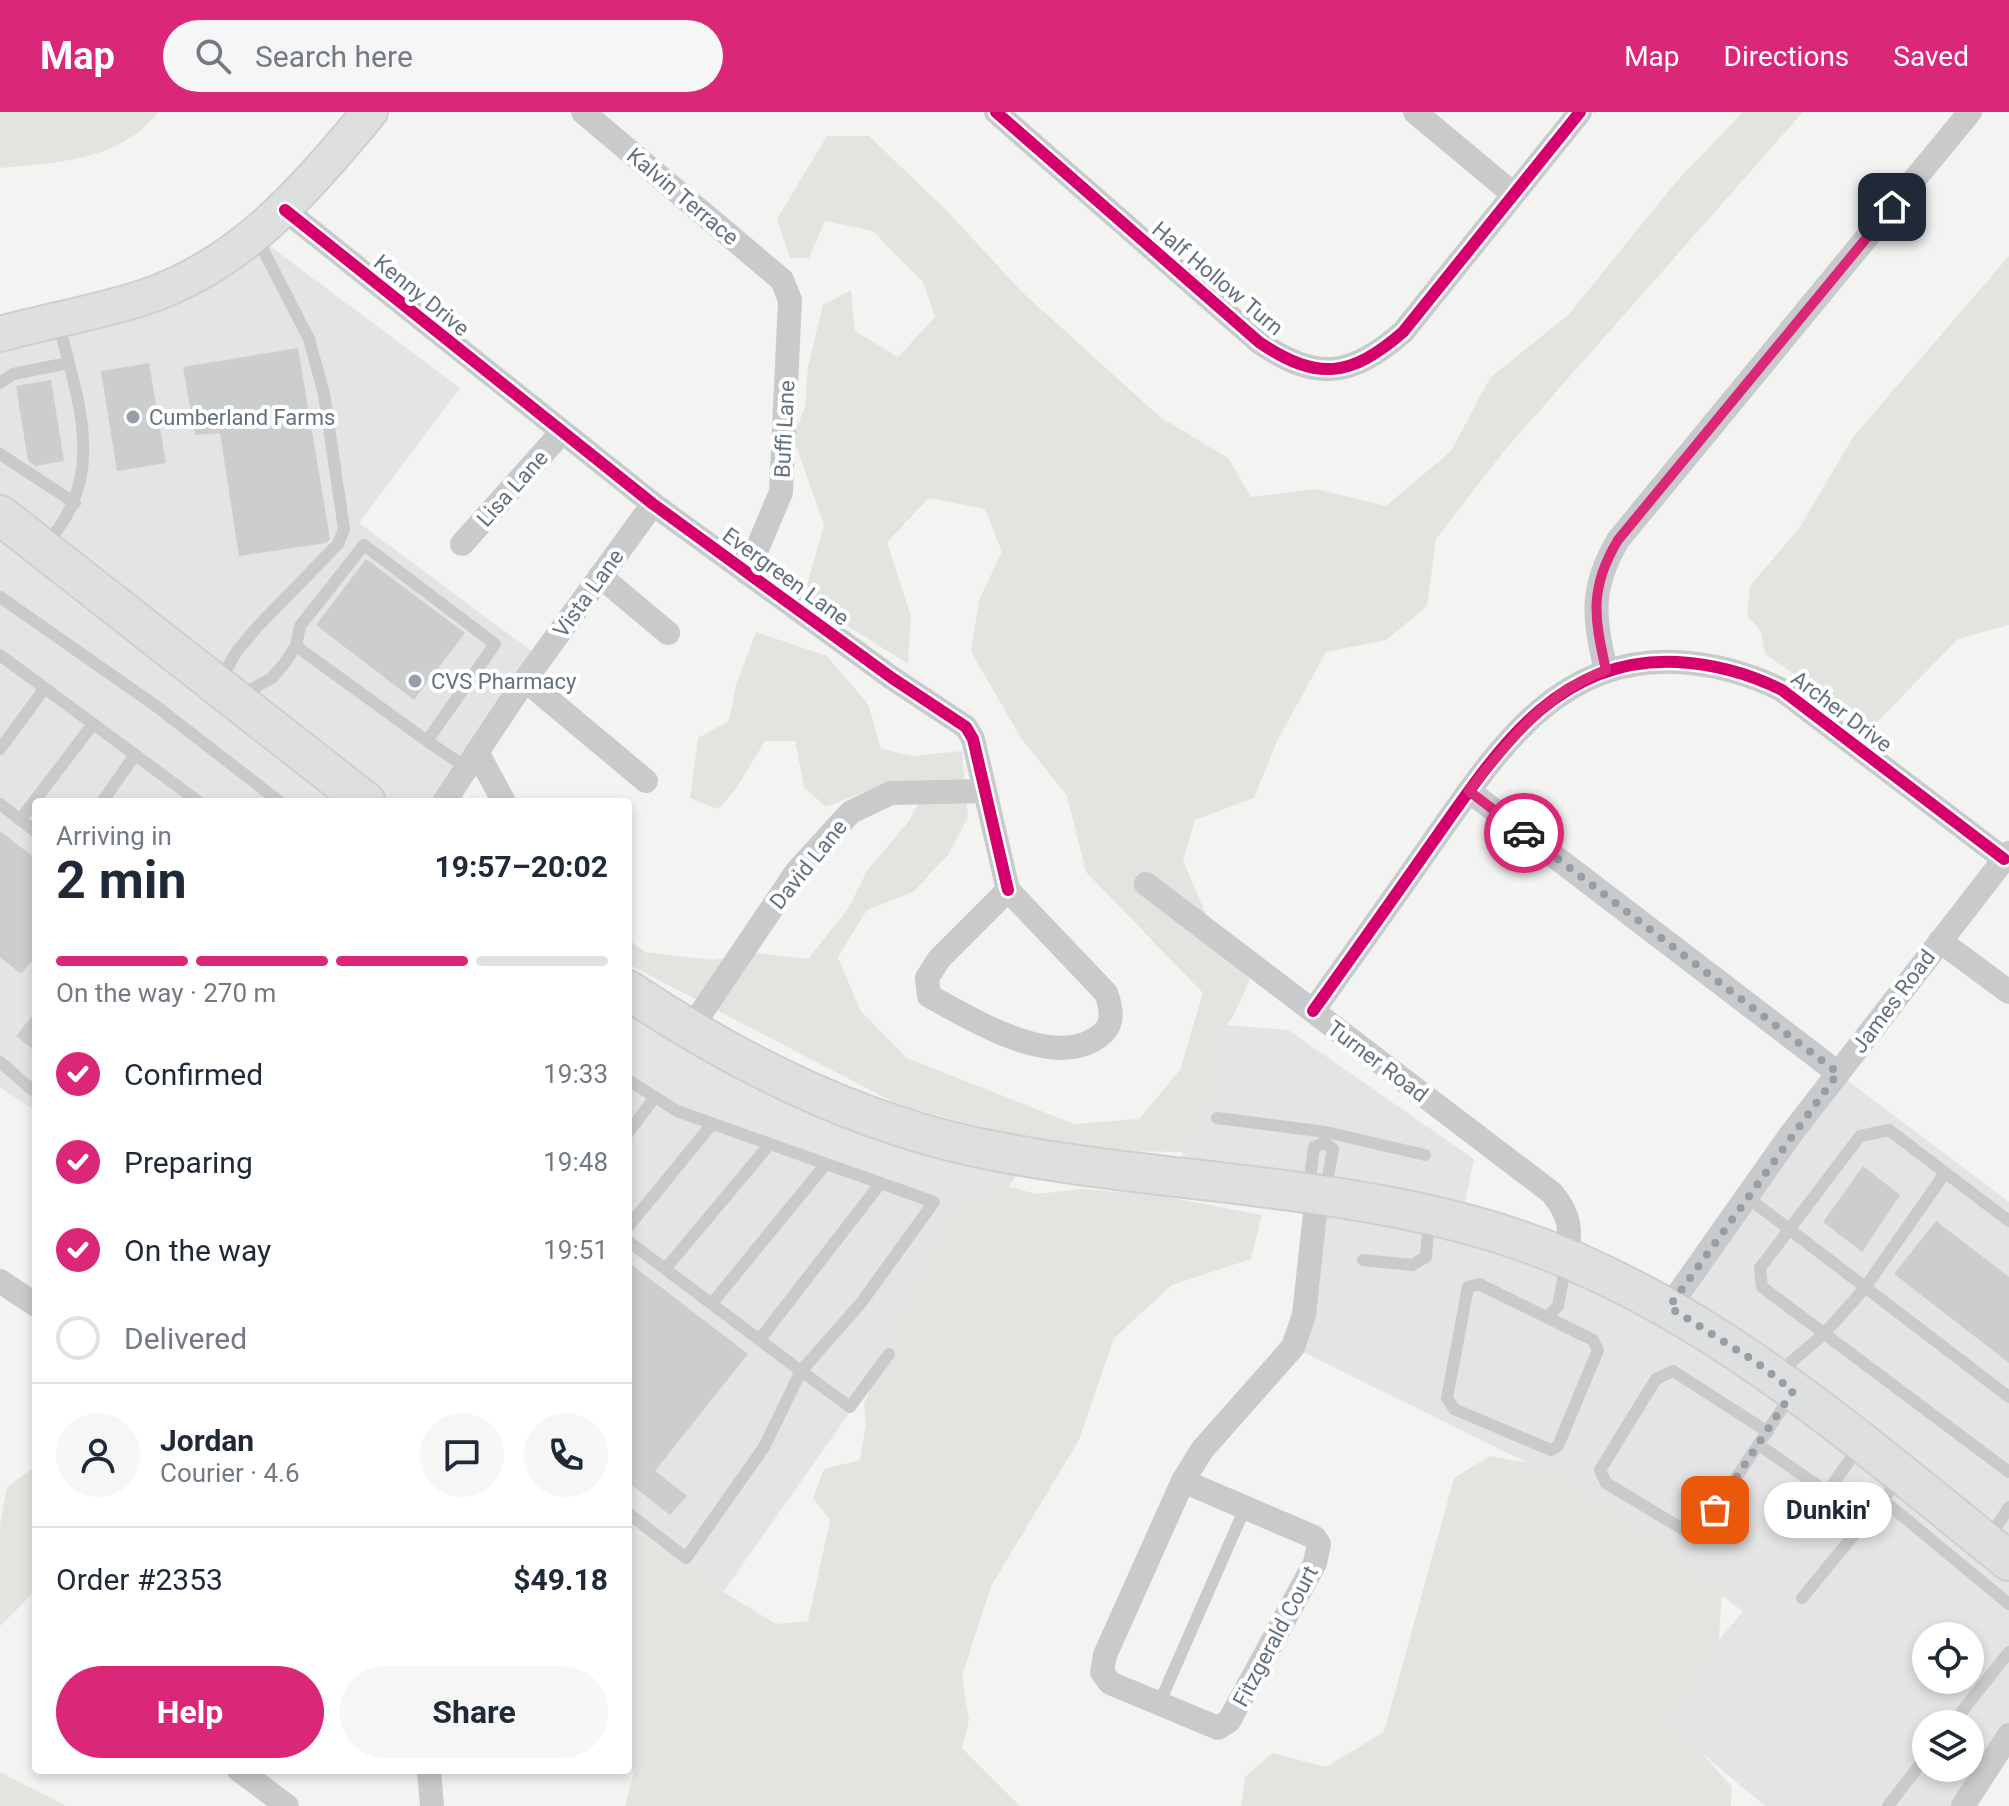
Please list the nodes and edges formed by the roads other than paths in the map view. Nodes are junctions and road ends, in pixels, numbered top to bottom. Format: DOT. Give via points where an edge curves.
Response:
graph roads {
  1 [pos="370,112"];
  2 [pos="583,112"];
  3 [pos="996,112"];
  4 [pos="1415,112"];
  5 [pos="1580,112"];
  6 [pos="1970,112"];
  7 [pos="1512,193"];
  8 [pos="285,210"];
  9 [pos="256,236"];
  10 [pos="782,280"];
  11 [pos="58,318"];
  12 [pos="0,334"];
  13 [pos="68,363"];
  14 [pos="0,383"];
  15 [pos="535,410"];
  16 [pos="562,432"];
  17 [pos="0,454"];
  18 [pos="75,503"];
  19 [pos="653,504"];
  20 [pos="0,515"];
  21 [pos="462,544"];
  22 [pos="42,548"];
  23 [pos="747,573"];
  24 [pos="600,576"];
  25 [pos="0,597"];
  26 [pos="668,633"];
  27 [pos="296,646"];
  28 [pos="1,658"];
  29 [pos="1606,670"];
  30 [pos="525,680"];
  31 [pos="45,688"];
  32 [pos="224,694"];
  33 [pos="93,724"];
  34 [pos="427,741"];
  35 [pos="0,749"];
  36 [pos="135,755"];
  37 [pos="472,760"];
  38 [pos="646,781"];
  39 [pos="984,791"];
  40 [pos="1469,791"];
  41 [pos="180,796"];
  42 [pos="37,798"];
  43 [pos="105,798"];
  44 [pos="275,798"];
  45 [pos="361,798"];
  46 [pos="447,798"];
  47 [pos="501,798"];
  48 [pos="0,804"];
  49 [pos="32,804"];
  50 [pos="20,820"];
  51 [pos="32,829"];
  52 [pos="2006,856"];
  53 [pos="1146,884"];
  54 [pos="1008,890"];
  55 [pos="1940,941"];
  56 [pos="2009,992"];
  57 [pos="632,993"];
  58 [pos="1313,1011"];
  59 [pos="689,1031"];
  60 [pos="0,1062"];
  61 [pos="1838,1073"];
  62 [pos="632,1083"];
  63 [pos="32,1090"];
  64 [pos="655,1097"];
  65 [pos="1217,1118"];
  66 [pos="712,1124"];
  67 [pos="632,1128"];
  68 [pos="1325,1137"];
  69 [pos="768,1146"];
  70 [pos="1425,1155"];
  71 [pos="825,1165"];
  72 [pos="1945,1173"];
  73 [pos="880,1184"];
  74 [pos="1318,1189"];
  75 [pos="1747,1197"];
  76 [pos="1429,1215"];
  77 [pos="2009,1221"];
  78 [pos="632,1222"];
  79 [pos="1787,1231"];
  80 [pos="632,1244"];
  81 [pos="1567,1259"];
  82 [pos="1363,1260"];
  83 [pos="666,1268"];
  84 [pos="0,1281"];
  85 [pos="1864,1289"];
  86 [pos="32,1302"];
  87 [pos="713,1302"];
  88 [pos="1669,1307"];
  89 [pos="1548,1316"];
  90 [pos="1824,1334"];
  91 [pos="760,1339"];
  92 [pos="889,1354"];
  93 [pos="801,1371"];
  94 [pos="1784,1384"];
  95 [pos="2009,1397"];
  96 [pos="1768,1432"];
  97 [pos="1861,1444"];
  98 [pos="1759,1445"];
  99 [pos="2009,1472"];
  100 [pos="1183,1481"];
  101 [pos="1893,1489"];
  102 [pos="2009,1507"];
  103 [pos="1245,1508"];
  104 [pos="632,1516"];
  105 [pos="1997,1552"];
  106 [pos="1802,1598"];
  107 [pos="2009,1604"];
  108 [pos="2008,1655"];
  109 [pos="1159,1704"];
  110 [pos="1963,1710"];
  111 [pos="2009,1735"];
  112 [pos="244,1774"];
  113 [pos="429,1774"];
  114 [pos="1912,1775"];
  115 [pos="287,1806"];
  116 [pos="432,1806"];
  117 [pos="1888,1806"];
  118 [pos="1963,1806"];
  1 -- 8 [label="main road"];
  2 -- 10 [label="street, Kalvin Terrace"];
  3 -- 7 [label="street, Half Hollow Turn" via="1259,342 1288,362 1313,369 1345,368 1373,357 1403,332"];
  4 -- 7 [label="street"];
  5 -- 7 [label="street, Half Hollow Turn"];
  6 -- 29 [label="street" via="1618,540 1596,589 1596,630"];
  8 -- 9 [label="main road"];
  8 -- 15 [label="street, Kenny Drive"];
  9 -- 11 [label="main road" via="214,266 141,299"];
  9 -- 32 [label="lane" via="309,339 324,394 344,529 338,544 237,651"];
  10 -- 23 [label="street, Buffi Lane" via="790,300 781,492"];
  11 -- 12 [label="main road"];
  11 -- 13 [label="lane"];
  13 -- 14 [label="lane" via="13,374"];
  13 -- 18 [label="lane" via="85,468"];
  15 -- 16 [label="street, Evergreen Lane"];
  16 -- 19 [label="street, Evergreen Lane"];
  16 -- 21 [label="street, Lisa Lane"];
  17 -- 18 [label="lane"];
  18 -- 22 [label="lane"];
  19 -- 23 [label="street, Evergreen Lane"];
  19 -- 24 [label="street, Vista Lane"];
  20 -- 22 [label="main road"];
  22 -- 32 [label="main road"];
  23 -- 39 [label="street, Evergreen Lane" via="966,727"];
  24 -- 26 [label="street"];
  24 -- 30 [label="street, Vista Lane"];
  25 -- 44 [label="lane" via="156,706"];
  27 -- 32 [label="lane" via="272,678"];
  27 -- 34 [label="lane"];
  27 -- 34 [label="lane" via="300,626 364,545 495,644"];
  28 -- 31 [label="lane"];
  29 -- 40 [label="street, Archer Drive" via="1558,694 1516,732"];
  29 -- 52 [label="street, Archer Drive" via="1651,661 1707,663 1753,675 1782,690"];
  30 -- 37 [label="street, Vista Lane"];
  30 -- 38 [label="street"];
  31 -- 33 [label="lane"];
  31 -- 35 [label="lane"];
  32 -- 45 [label="main road"];
  33 -- 36 [label="lane"];
  33 -- 42 [label="lane"];
  34 -- 37 [label="lane"];
  36 -- 41 [label="lane"];
  36 -- 43 [label="lane"];
  37 -- 46 [label="street, Vista Lane"];
  37 -- 47 [label="street"];
  39 -- 54 [label="street, Evergreen Lane"];
  39 -- 59 [label="street, David Lane" via="891,793 851,812 797,871"];
  40 -- 58 [label="street, Archer Drive"];
  40 -- 61 [label="street"];
  48 -- 50 [label="lane"];
  49 -- 50 [label="lane"];
  50 -- 51 [label="lane"];
  52 -- 55 [label="street, James Road"];
  53 -- 58 [label="street, Turner Road"];
  54 -- 54 [label="street" via="939,959 927,978 929,996 1034,1045 1064,1050 1089,1045 1107,1029 1112,1009 1106,993"];
  55 -- 56 [label="street"];
  55 -- 61 [label="street, James Road"];
  57 -- 59 [label="main road"];
  58 -- 81 [label="street, Turner Road" via="1552,1193 1567,1211 1571,1227"];
  59 -- 74 [label="main road" via="776,1078 895,1125 974,1146 1120,1171"];
  60 -- 63 [label="lane"];
  61 -- 75 [label="street, James Road"];
  62 -- 64 [label="lane"];
  64 -- 66 [label="lane"];
  64 -- 67 [label="lane"];
  65 -- 68 [label="lane"];
  66 -- 69 [label="lane"];
  66 -- 78 [label="lane"];
  68 -- 70 [label="lane"];
  68 -- 74 [label="lane" via="1333,1149 1328,1177"];
  69 -- 71 [label="lane"];
  69 -- 83 [label="lane"];
  71 -- 73 [label="lane"];
  71 -- 87 [label="lane"];
  72 -- 77 [label="lane"];
  72 -- 79 [label="lane" via="1889,1130 1860,1136"];
  72 -- 85 [label="lane"];
  73 -- 91 [label="lane"];
  73 -- 93 [label="lane" via="934,1202 861,1303"];
  74 -- 76 [label="main road"];
  74 -- 100 [label="street, Fitzgerald Court" via="1304,1315 1293,1347 1202,1450"];
  75 -- 79 [label="lane"];
  75 -- 88 [label="street, James Road"];
  76 -- 81 [label="main road"];
  76 -- 82 [label="lane" via="1426,1257 1412,1265"];
  79 -- 85 [label="lane"];
  79 -- 90 [label="lane" via="1760,1268 1762,1287"];
  80 -- 83 [label="lane"];
  81 -- 88 [label="main road"];
  81 -- 89 [label="lane" via="1558,1306"];
  83 -- 87 [label="lane"];
  84 -- 86 [label="street"];
  85 -- 90 [label="lane"];
  85 -- 95 [label="lane"];
  87 -- 91 [label="lane"];
  88 -- 94 [label="main road"];
  89 -- 89 [label="lane" via="1593,1340 1598,1350 1558,1446 1551,1450 1454,1409 1447,1398 1468,1287 1479,1284"];
  90 -- 94 [label="lane"];
  90 -- 99 [label="lane"];
  91 -- 93 [label="lane"];
  92 -- 93 [label="lane" via="850,1407"];
  93 -- 104 [label="lane" via="764,1447 686,1558"];
  94 -- 96 [label="lane"];
  94 -- 97 [label="main road"];
  96 -- 98 [label="lane"];
  96 -- 98 [label="lane" via="1673,1371 1656,1379 1600,1470 1606,1483 1689,1533 1700,1532"];
  97 -- 98 [label="lane" via="1827,1492"];
  97 -- 101 [label="main road"];
  100 -- 103 [label="street, Fitzgerald Court"];
  100 -- 109 [label="street, Fitzgerald Court" via="1102,1672 1110,1683"];
  101 -- 105 [label="main road"];
  101 -- 106 [label="lane"];
  101 -- 107 [label="lane"];
  102 -- 105 [label="lane"];
  103 -- 109 [label="lane"];
  103 -- 109 [label="street, Fitzgerald Court" via="1314,1537 1319,1544 1315,1563 1229,1721 1218,1728"];
  108 -- 110 [label="lane"];
  111 -- 118 [label="street"];
  112 -- 115 [label="street"];
  113 -- 116 [label="street"];
  114 -- 117 [label="lane"];
}
